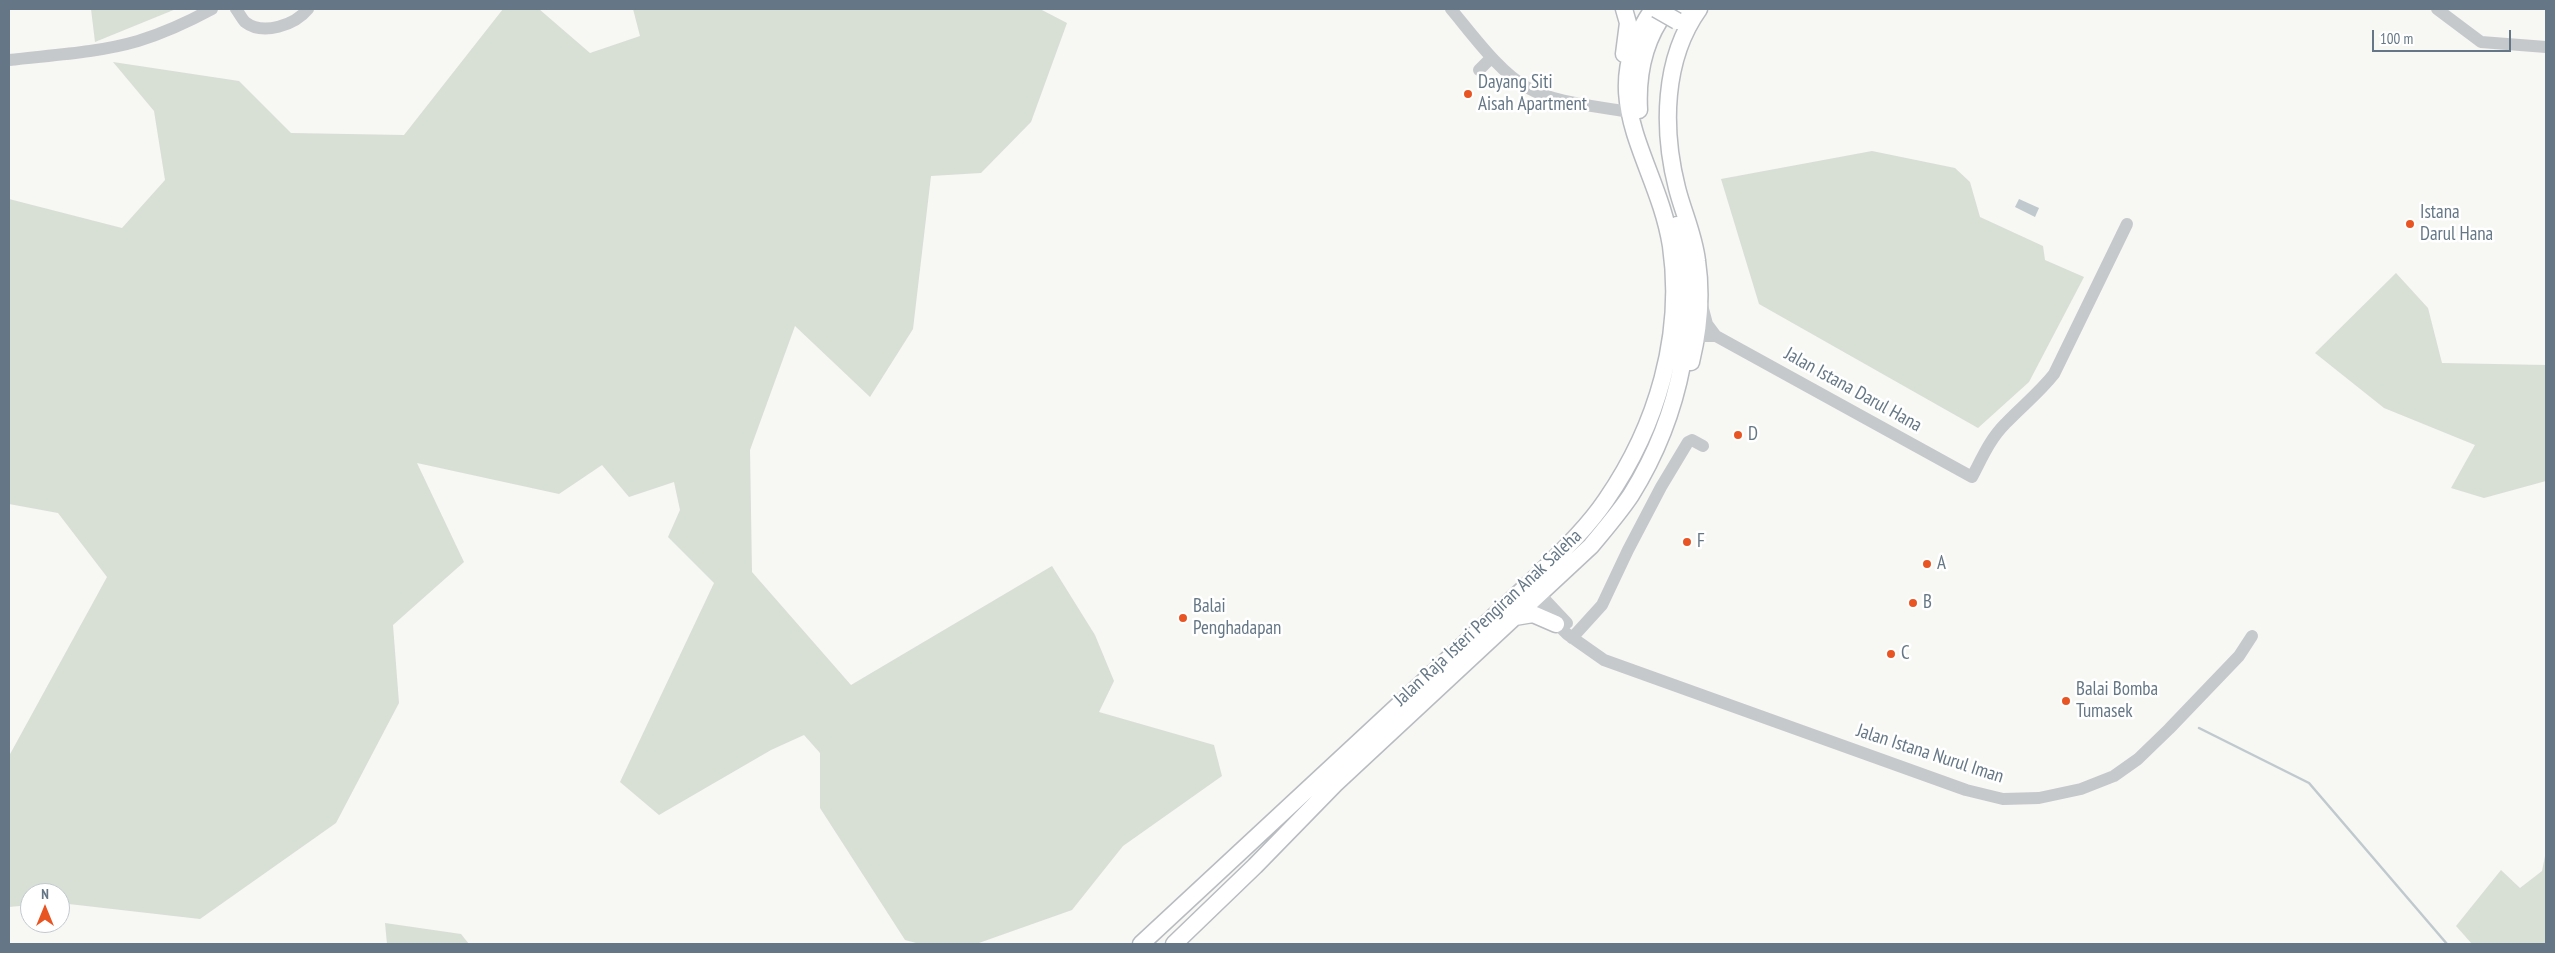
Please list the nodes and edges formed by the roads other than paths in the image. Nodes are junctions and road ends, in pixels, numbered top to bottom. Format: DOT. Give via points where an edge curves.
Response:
graph roads {
  1 [pos="212,9"];
  2 [pos="236,9"];
  3 [pos="308,9"];
  4 [pos="1451,9"];
  5 [pos="1624,9"];
  6 [pos="1655,9"];
  7 [pos="1667,9"];
  8 [pos="1678,9"];
  9 [pos="2437,9"];
  10 [pos="1693,18"];
  11 [pos="2546,47"];
  12 [pos="1491,58"];
  13 [pos="9,60"];
  14 [pos="1478,70"];
  15 [pos="1627,86"];
  16 [pos="1628,112"];
  17 [pos="2127,224"];
  18 [pos="1700,296"];
  19 [pos="1716,336"];
  20 [pos="1696,341"];
  21 [pos="1668,417"];
  22 [pos="1703,446"];
  23 [pos="1535,595"];
  24 [pos="1515,617"];
  25 [pos="1556,624"];
  26 [pos="1574,636"];
  27 [pos="2252,636"];
  28 [pos="1141,944"];
  29 [pos="1174,944"];
  1 -- 13 [label="street" via="168,31 137,41 94,50"];
  2 -- 3 [label="street" via="245,22 257,28 268,28 293,22"];
  4 -- 12 [label="street"];
  5 -- 15 [label="main road" via="1628,23 1623,69"];
  6 -- 10 [label="main road, bridge"];
  6 -- 15 [label="main road, Jalan Raja Isteri Pengiran Anak Saleha" via="1644,23 1634,46"];
  7 -- 21 [label="main road, Jalan Raja Isteri Pengiran Anak Saleha" via="1656,24 1646,48 1638,91 1643,130 1674,215 1685,263 1685,339 1677,391"];
  8 -- 10 [label="main road"];
  9 -- 11 [label="street" via="2480,42"];
  10 -- 18 [label="main road" via="1673,69 1667,121 1677,188 1697,261"];
  12 -- 14 [label="street"];
  12 -- 16 [label="street" via="1527,88 1548,96"];
  15 -- 16 [label="main road, Jalan Raja Isteri Pengiran Anak Saleha"];
  16 -- 23 [label="main road, Jalan Raja Isteri Pengiran Anak Saleha" via="1665,219 1671,246 1674,312 1666,363 1654,411 1623,474"];
  17 -- 19 [label="street, Jalan Istana Darul Hana" via="2054,374 2042,390 1994,436 1972,477"];
  18 -- 19 [label="street" via="1707,324"];
  18 -- 20 [label="main road"];
  19 -- 20 [label="street" via="1703,336"];
  20 -- 21 [label="main road" via="1685,388"];
  21 -- 23 [label="main road, Jalan Raja Isteri Pengiran Anak Saleha" via="1631,494 1592,546"];
  22 -- 26 [label="street" via="1692,440 1688,442 1644,518 1602,605"];
  23 -- 24 [label="main road, Jalan Raja Isteri Pengiran Anak Saleha"];
  23 -- 25 [label="street, Jalan Istana Nurul Iman"];
  23 -- 26 [label="street, Jalan Istana Nurul Iman"];
  23 -- 28 [label="main road, Jalan Raja Isteri Pengiran Anak Saleha"];
  24 -- 25 [label="main road" via="1534,614"];
  24 -- 29 [label="main road, Jalan Raja Isteri Pengiran Anak Saleha" via="1335,784"];
  25 -- 26 [label="street, Jalan Istana Nurul Iman"];
  26 -- 27 [label="street, Jalan Istana Nurul Iman" via="1582,646 1604,660 1966,790 2021,800 2080,789 2126,768 2198,700 2239,656"];
}
